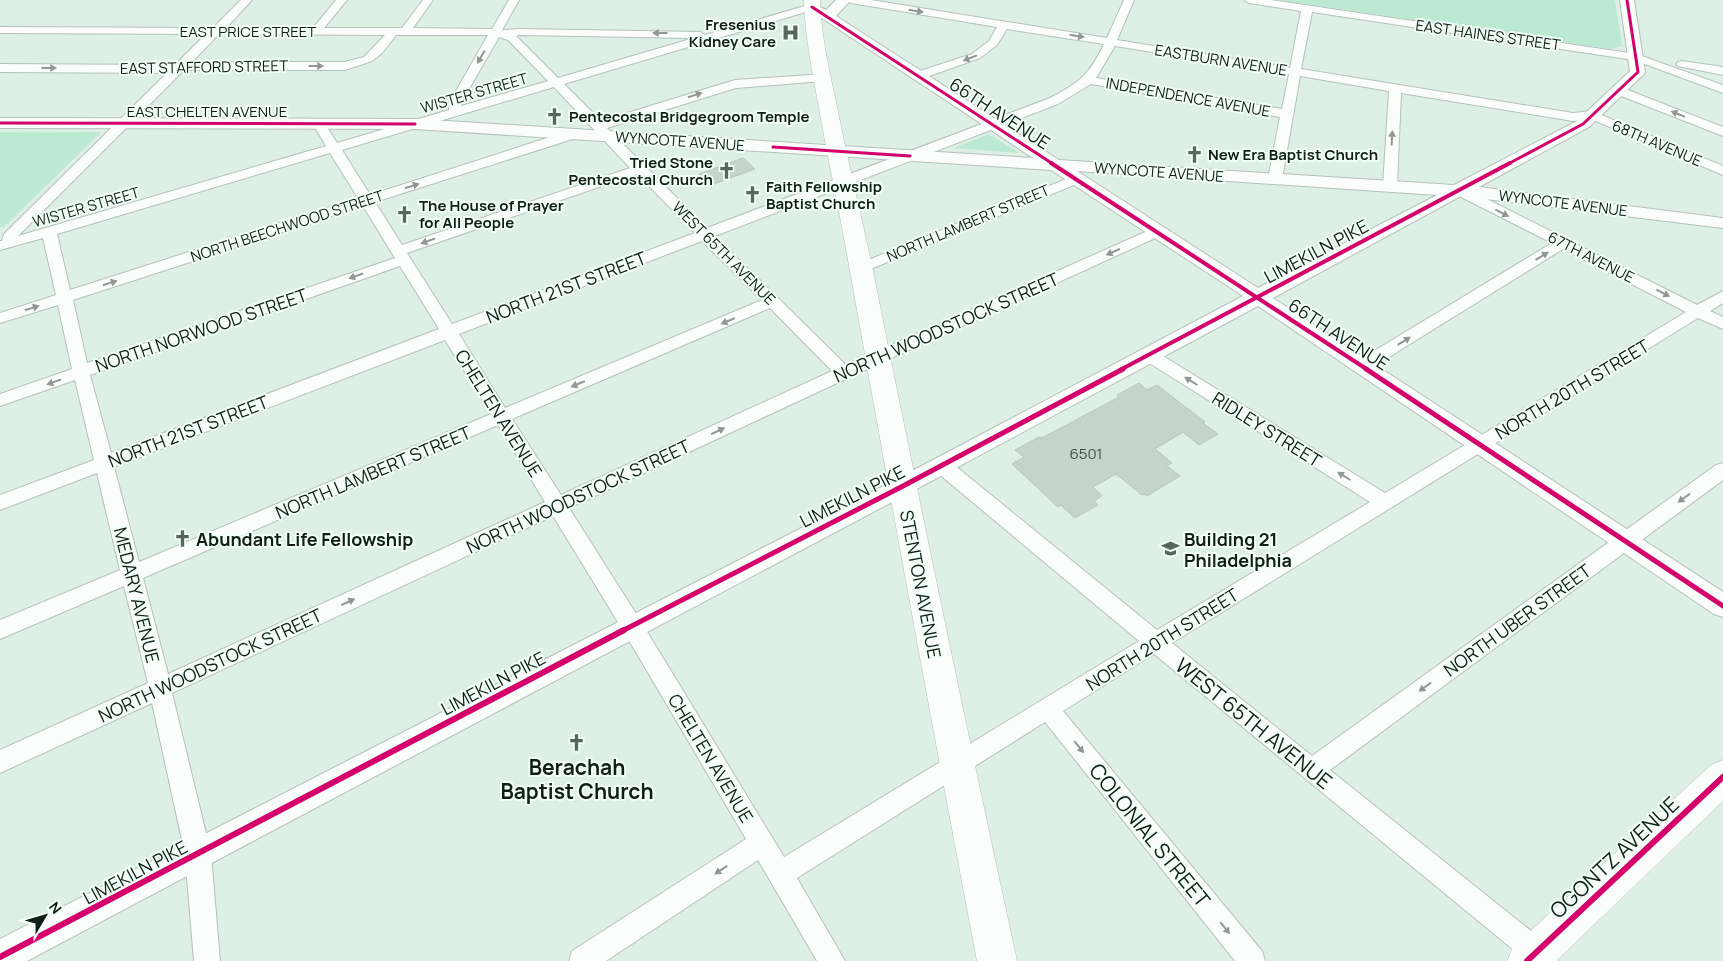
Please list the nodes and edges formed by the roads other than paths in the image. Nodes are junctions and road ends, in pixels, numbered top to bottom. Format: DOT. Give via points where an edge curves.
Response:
graph roads {
  1 [pos="247,0"];
  2 [pos="342,0"];
  3 [pos="428,0"];
  4 [pos="514,0"];
  5 [pos="844,0"];
  6 [pos="851,0"];
  7 [pos="1129,0"];
  8 [pos="1249,0"];
  9 [pos="1627,0"];
  10 [pos="812,4"];
  11 [pos="1307,8"];
  12 [pos="827,18"];
  13 [pos="1004,25"];
  14 [pos="842,28"];
  15 [pos="0,30"];
  16 [pos="217,31"];
  17 [pos="316,31"];
  18 [pos="393,32"];
  19 [pos="406,32"];
  20 [pos="500,33"];
  21 [pos="814,36"];
  22 [pos="708,37"];
  23 [pos="1110,41"];
  24 [pos="1636,57"];
  25 [pos="180,67"];
  26 [pos="0,68"];
  27 [pos="1723,71"];
  28 [pos="1295,72"];
  29 [pos="918,76"];
  30 [pos="823,77"];
  31 [pos="1088,80"];
  32 [pos="555,82"];
  33 [pos="1395,88"];
  34 [pos="1723,89"];
  35 [pos="1620,91"];
  36 [pos="454,112"];
  37 [pos="1287,114"];
  38 [pos="1592,116"];
  39 [pos="0,123"];
  40 [pos="123,123"];
  41 [pos="319,124"];
  42 [pos="415,124"];
  43 [pos="991,124"];
  44 [pos="602,131"];
  45 [pos="1723,132"];
  46 [pos="574,134"];
  47 [pos="333,147"];
  48 [pos="836,151"];
  49 [pos="910,156"];
  50 [pos="1055,165"];
  51 [pos="639,169"];
  52 [pos="1723,171"];
  53 [pos="1076,179"];
  54 [pos="1275,179"];
  55 [pos="842,182"];
  56 [pos="1390,186"];
  57 [pos="1458,190"];
  58 [pos="365,201"];
  59 [pos="1723,223"];
  60 [pos="49,231"];
  61 [pos="1157,232"];
  62 [pos="704,234"];
  63 [pos="5,241"];
  64 [pos="1563,243"];
  65 [pos="400,256"];
  66 [pos="861,268"];
  67 [pos="1723,296"];
  68 [pos="1258,297"];
  69 [pos="63,298"];
  70 [pos="773,302"];
  71 [pos="1699,312"];
  72 [pos="0,318"];
  73 [pos="1723,324"];
  74 [pos="448,332"];
  75 [pos="1149,355"];
  76 [pos="879,359"];
  77 [pos="1362,366"];
  78 [pos="81,372"];
  79 [pos="844,373"];
  80 [pos="0,400"];
  81 [pos="501,418"];
  82 [pos="1480,444"];
  83 [pos="104,463"];
  84 [pos="941,465"];
  85 [pos="1723,470"];
  86 [pos="903,486"];
  87 [pos="1385,502"];
  88 [pos="0,503"];
  89 [pos="556,506"];
  90 [pos="1625,541"];
  91 [pos="131,575"];
  92 [pos="1723,606"];
  93 [pos="632,626"];
  94 [pos="0,630"];
  95 [pos="1155,642"];
  96 [pos="160,688"];
  97 [pos="1048,709"];
  98 [pos="0,762"];
  99 [pos="957,764"];
  100 [pos="1311,770"];
  101 [pos="1723,777"];
  102 [pos="762,843"];
  103 [pos="198,854"];
  104 [pos="781,873"];
  105 [pos="0,957"];
  106 [pos="1537,958"];
  107 [pos="207,961"];
  108 [pos="582,961"];
  109 [pos="832,961"];
  110 [pos="996,961"];
  111 [pos="1252,961"];
  1 -- 16 [label="street"];
  2 -- 17 [label="street"];
  3 -- 19 [label="street"];
  4 -- 20 [label="street"];
  5 -- 12 [label="street"];
  6 -- 13 [label="street, EASTBURN AVENUE, one-way"];
  7 -- 23 [label="street, NORTH 21ST STREET"];
  8 -- 11 [label="street, EAST HAINES STREET"];
  9 -- 24 [label="street, LIMEKILN PIKE"];
  10 -- 12 [label="street, 66TH AVENUE"];
  10 -- 21 [label="main road, STENTON AVENUE"];
  10 -- 22 [label="street, WISTER STREET"];
  11 -- 24 [label="street, EAST HAINES STREET"];
  11 -- 28 [label="street"];
  12 -- 14 [label="street, 66TH AVENUE"];
  13 -- 23 [label="street, EASTBURN AVENUE, one-way"];
  13 -- 29 [label="street, one-way" via="992,43 976,56"];
  14 -- 21 [label="street"];
  14 -- 29 [label="street, 66TH AVENUE"];
  15 -- 16 [label="street, EAST PRICE STREET"];
  16 -- 17 [label="street, EAST PRICE STREET"];
  16 -- 25 [label="street"];
  17 -- 18 [label="street, EAST PRICE STREET"];
  18 -- 19 [label="street, EAST PRICE STREET"];
  25 -- 18 [label="street, EAST STAFFORD STREET, one-way" via="351,65 363,63 374,56"];
  19 -- 20 [label="street, EAST PRICE STREET"];
  22 -- 20 [label="street, EAST PRICE STREET, one-way" via="685,33"];
  20 -- 32 [label="street, WEST 65TH AVENUE" via="512,38"];
  20 -- 36 [label="street, one-way" via="455,103"];
  21 -- 30 [label="main road, STENTON AVENUE"];
  22 -- 32 [label="street, WISTER STREET"];
  23 -- 28 [label="street, EASTBURN AVENUE"];
  23 -- 31 [label="street, NORTH 21ST STREET"];
  24 -- 27 [label="street"];
  24 -- 34 [label="street, EAST HAINES STREET"];
  24 -- 35 [label="street, LIMEKILN PIKE" via="1638,72"];
  26 -- 25 [label="street, EAST STAFFORD STREET, one-way"];
  25 -- 40 [label="street"];
  28 -- 33 [label="street, EASTBURN AVENUE"];
  28 -- 37 [label="street"];
  29 -- 43 [label="street, 66TH AVENUE"];
  44 -- 30 [label="street, one-way" via="735,84"];
  30 -- 48 [label="main road, STENTON AVENUE"];
  31 -- 37 [label="street, INDEPENDENCE AVENUE"];
  31 -- 43 [label="street, NORTH 21ST STREET" via="1054,101"];
  32 -- 36 [label="street, WISTER STREET"];
  32 -- 44 [label="street, WEST 65TH AVENUE"];
  33 -- 38 [label="street, EASTBURN AVENUE" via="1573,117"];
  56 -- 33 [label="street, one-way"];
  35 -- 38 [label="street, LIMEKILN PIKE"];
  45 -- 35 [label="street, one-way"];
  36 -- 42 [label="street, WISTER STREET"];
  37 -- 54 [label="street"];
  38 -- 52 [label="street, 68TH AVENUE"];
  38 -- 57 [label="street, LIMEKILN PIKE" via="1583,124"];
  39 -- 40 [label="street, EAST CHELTEN AVENUE"];
  40 -- 41 [label="street, EAST CHELTEN AVENUE"];
  40 -- 63 [label="street"];
  41 -- 42 [label="street, EAST CHELTEN AVENUE"];
  41 -- 47 [label="street, CHELTEN AVENUE"];
  42 -- 46 [label="street, WYNCOTE AVENUE"];
  42 -- 47 [label="street, WISTER STREET"];
  43 -- 49 [label="street, NORTH 21ST STREET"];
  43 -- 50 [label="street, 66TH AVENUE"];
  44 -- 46 [label="street, WYNCOTE AVENUE"];
  44 -- 48 [label="street, WYNCOTE AVENUE"];
  44 -- 51 [label="street, WEST 65TH AVENUE"];
  58 -- 46 [label="street, NORTH BEECHWOOD STREET, one-way"];
  47 -- 58 [label="street, CHELTEN AVENUE"];
  47 -- 60 [label="street, WISTER STREET"];
  48 -- 49 [label="street, WYNCOTE AVENUE"];
  48 -- 55 [label="main road, STENTON AVENUE"];
  49 -- 50 [label="street, WYNCOTE AVENUE"];
  49 -- 55 [label="street, NORTH 21ST STREET"];
  50 -- 53 [label="street, 66TH AVENUE"];
  50 -- 54 [label="street, WYNCOTE AVENUE"];
  51 -- 62 [label="street, WEST 65TH AVENUE"];
  51 -- 65 [label="street, NORTH NORWOOD STREET, one-way"];
  53 -- 61 [label="street, 66TH AVENUE"];
  53 -- 66 [label="street, NORTH LAMBERT STREET"];
  54 -- 56 [label="street, WYNCOTE AVENUE"];
  55 -- 62 [label="street, NORTH 21ST STREET"];
  55 -- 66 [label="main road, STENTON AVENUE"];
  56 -- 57 [label="street, WYNCOTE AVENUE"];
  57 -- 59 [label="street, WYNCOTE AVENUE"];
  57 -- 64 [label="street, 67TH AVENUE, one-way"];
  57 -- 68 [label="street, LIMEKILN PIKE"];
  58 -- 65 [label="street, CHELTEN AVENUE"];
  69 -- 58 [label="street, NORTH BEECHWOOD STREET, one-way"];
  60 -- 63 [label="street, WISTER STREET"];
  60 -- 69 [label="street, MEDARY AVENUE"];
  61 -- 68 [label="street, 66TH AVENUE"];
  61 -- 76 [label="street, NORTH WOODSTOCK STREET, one-way"];
  62 -- 70 [label="street, WEST 65TH AVENUE"];
  62 -- 74 [label="street, NORTH 21ST STREET"];
  64 -- 71 [label="street, 67TH AVENUE, one-way"];
  77 -- 64 [label="street, one-way"];
  65 -- 74 [label="street, CHELTEN AVENUE"];
  65 -- 78 [label="street, NORTH NORWOOD STREET, one-way"];
  66 -- 76 [label="main road, STENTON AVENUE"];
  67 -- 71 [label="street, NORTH 20TH STREET"];
  68 -- 75 [label="street, LIMEKILN PIKE"];
  68 -- 77 [label="street, 66TH AVENUE"];
  72 -- 69 [label="street, NORTH BEECHWOOD STREET, one-way"];
  69 -- 78 [label="street, MEDARY AVENUE"];
  70 -- 79 [label="street, WEST 65TH AVENUE"];
  70 -- 81 [label="street, NORTH LAMBERT STREET, one-way"];
  71 -- 73 [label="street, 67TH AVENUE"];
  71 -- 82 [label="street, NORTH 20TH STREET"];
  74 -- 81 [label="street, CHELTEN AVENUE"];
  74 -- 83 [label="street, NORTH 21ST STREET"];
  75 -- 84 [label="street, LIMEKILN PIKE"];
  87 -- 75 [label="street, RIDLEY STREET, one-way"];
  76 -- 79 [label="street, NORTH WOODSTOCK STREET"];
  76 -- 86 [label="main road, STENTON AVENUE"];
  77 -- 82 [label="street, 66TH AVENUE"];
  78 -- 80 [label="street, NORTH NORWOOD STREET, one-way"];
  78 -- 83 [label="street, MEDARY AVENUE"];
  89 -- 79 [label="street, NORTH WOODSTOCK STREET, one-way"];
  81 -- 89 [label="street, CHELTEN AVENUE"];
  81 -- 91 [label="street, NORTH LAMBERT STREET"];
  82 -- 87 [label="street, NORTH 20TH STREET"];
  82 -- 90 [label="street, 66TH AVENUE"];
  83 -- 88 [label="street, NORTH 21ST STREET"];
  83 -- 91 [label="street, MEDARY AVENUE"];
  84 -- 86 [label="street, LIMEKILN PIKE"];
  84 -- 95 [label="street, WEST 65TH AVENUE"];
  85 -- 90 [label="street, NORTH UBER STREET, one-way"];
  86 -- 93 [label="street, LIMEKILN PIKE"];
  86 -- 99 [label="main road, STENTON AVENUE"];
  87 -- 95 [label="street, NORTH 20TH STREET"];
  89 -- 93 [label="street, CHELTEN AVENUE"];
  96 -- 89 [label="street, NORTH WOODSTOCK STREET, one-way"];
  90 -- 92 [label="street, 66TH AVENUE"];
  90 -- 100 [label="street, NORTH UBER STREET, one-way"];
  91 -- 94 [label="street, NORTH LAMBERT STREET"];
  91 -- 96 [label="street, MEDARY AVENUE"];
  93 -- 102 [label="street, CHELTEN AVENUE"];
  93 -- 103 [label="street, LIMEKILN PIKE"];
  95 -- 97 [label="street, NORTH 20TH STREET"];
  95 -- 100 [label="street, WEST 65TH AVENUE"];
  96 -- 98 [label="street, NORTH WOODSTOCK STREET"];
  96 -- 103 [label="street, MEDARY AVENUE"];
  97 -- 99 [label="street, NORTH 20TH STREET"];
  97 -- 111 [label="street, COLONIAL STREET, one-way"];
  99 -- 104 [label="street, NORTH 20TH STREET"];
  99 -- 110 [label="main road, STENTON AVENUE"];
  100 -- 106 [label="street, WEST 65TH AVENUE"];
  101 -- 106 [label="main road, OGONTZ AVENUE"];
  102 -- 104 [label="street, CHELTEN AVENUE"];
  102 -- 108 [label="street, one-way"];
  103 -- 105 [label="street, LIMEKILN PIKE"];
  103 -- 107 [label="street, MEDARY AVENUE"];
  104 -- 109 [label="street, CHELTEN AVENUE"];
}
